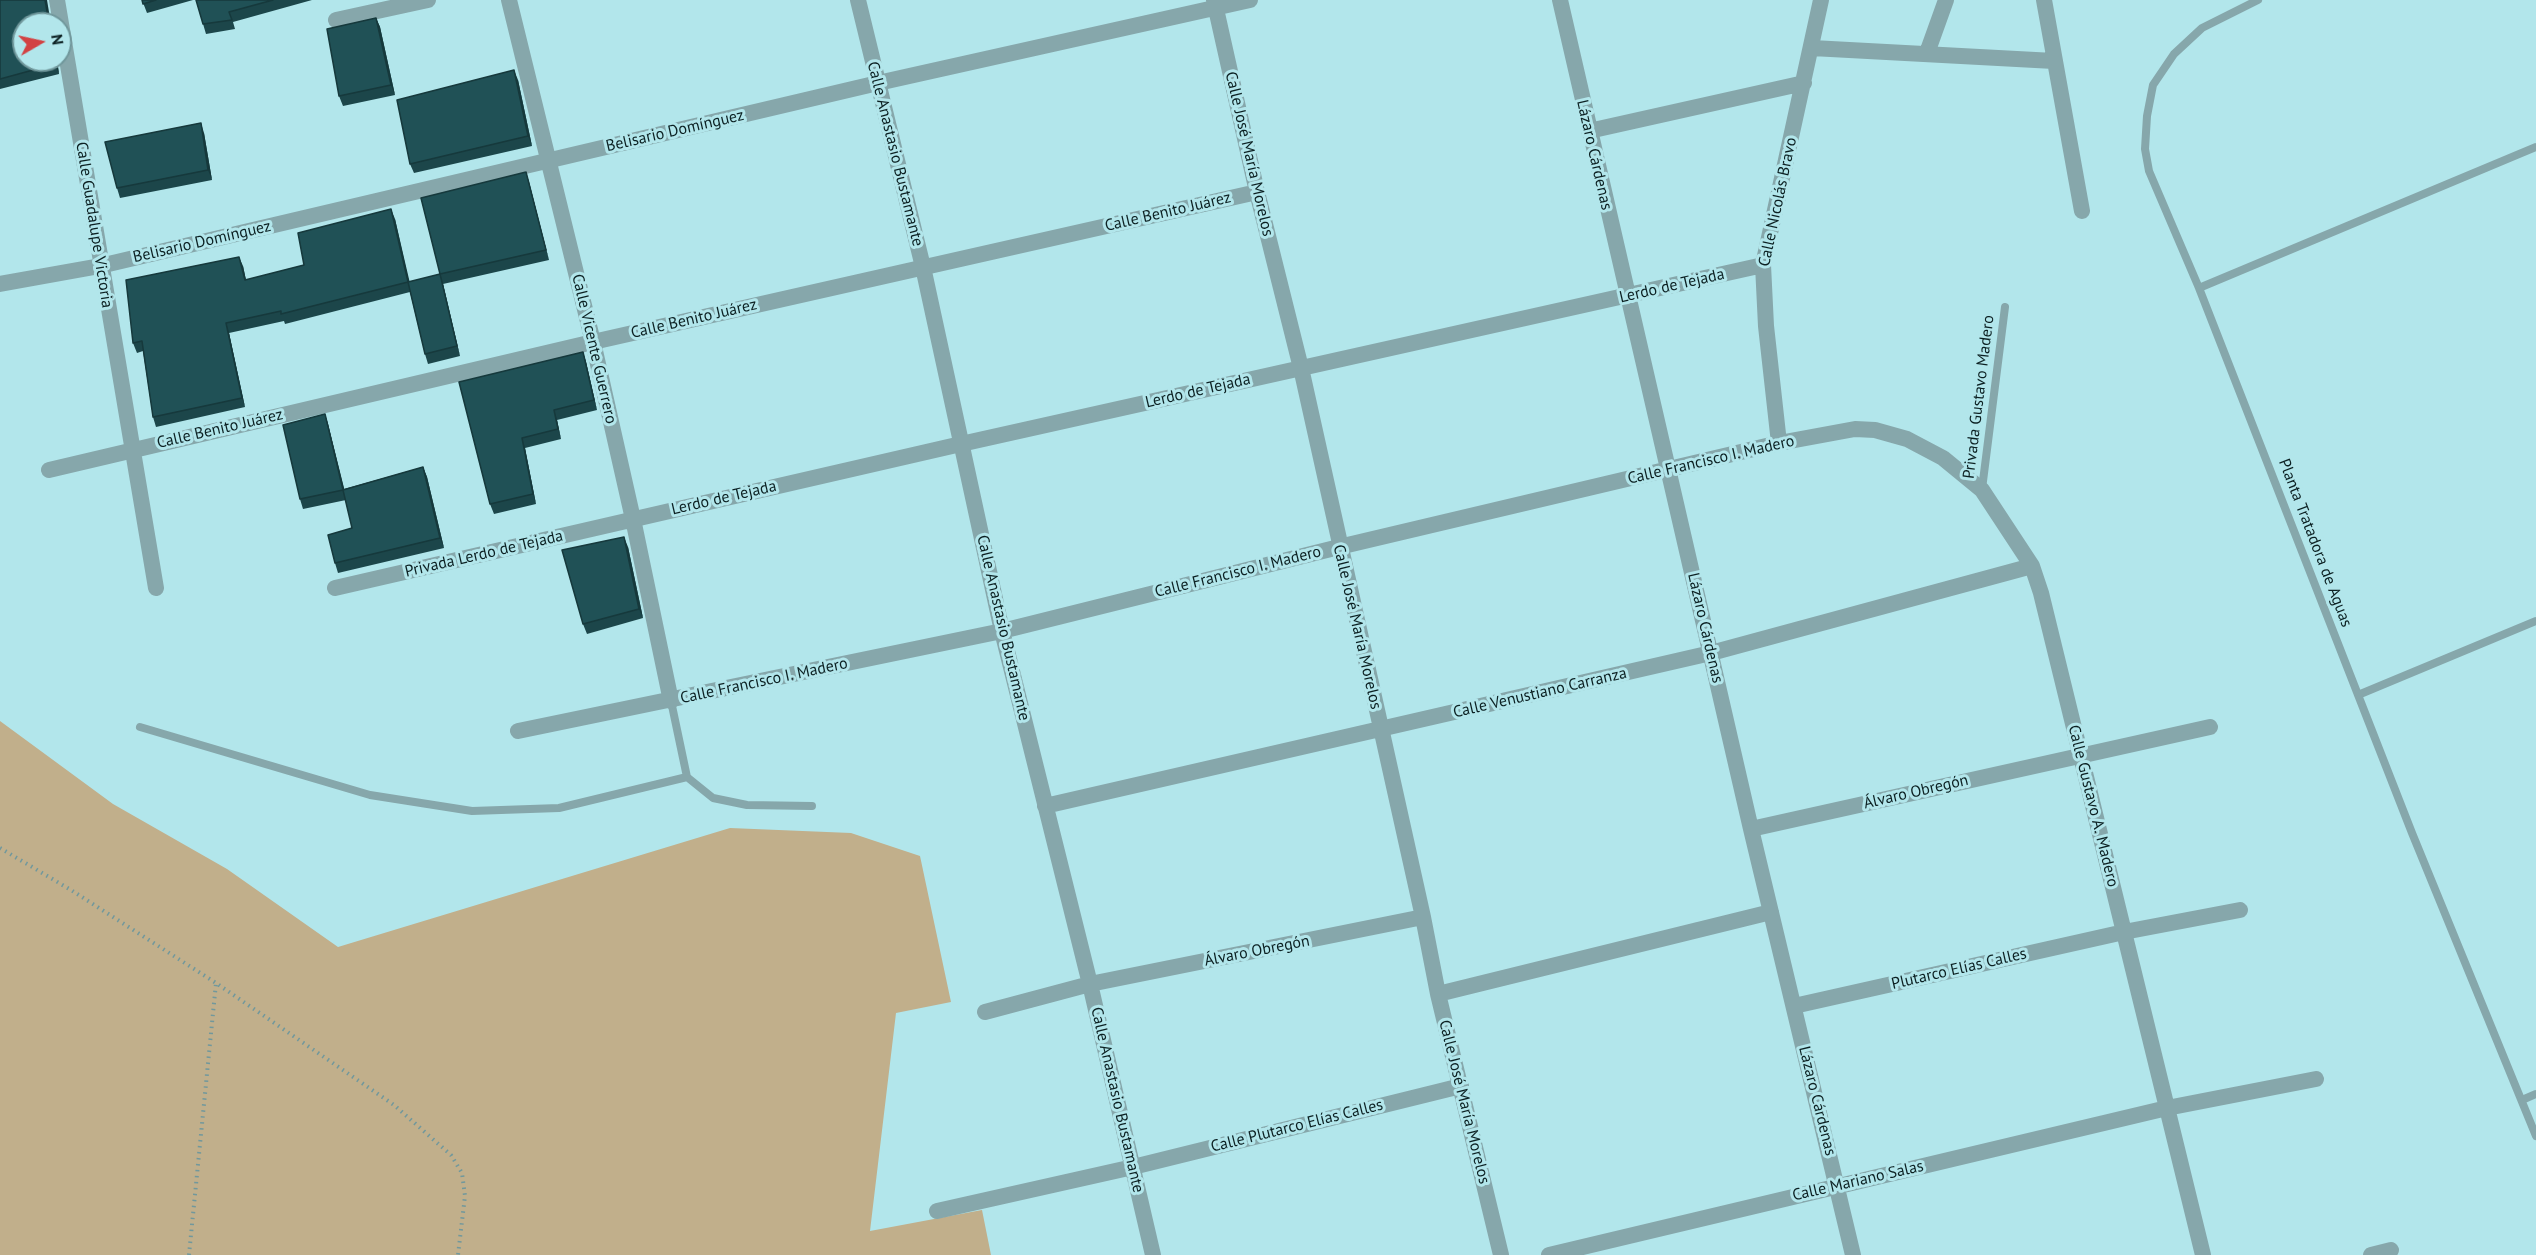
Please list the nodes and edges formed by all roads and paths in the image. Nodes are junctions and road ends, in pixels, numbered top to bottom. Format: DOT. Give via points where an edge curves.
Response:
graph roads {
  1 [pos="57,0"];
  2 [pos="428,0"];
  3 [pos="509,0"];
  4 [pos="858,0"];
  5 [pos="1250,0"];
  6 [pos="1560,0"];
  7 [pos="1821,0"];
  8 [pos="1946,0"];
  9 [pos="2044,0"];
  10 [pos="2258,0"];
  11 [pos="1215,4"];
  12 [pos="336,20"];
  13 [pos="1812,48"];
  14 [pos="1927,53"];
  15 [pos="2054,61"];
  16 [pos="878,83"];
  17 [pos="1804,83"];
  18 [pos="1589,131"];
  19 [pos="2536,147"];
  20 [pos="548,160"];
  21 [pos="1257,192"];
  22 [pos="2082,211"];
  23 [pos="1763,265"];
  24 [pos="100,266"];
  25 [pos="923,267"];
  26 [pos="0,284"];
  27 [pos="2199,288"];
  28 [pos="1626,296"];
  29 [pos="2005,307"];
  30 [pos="593,342"];
  31 [pos="1301,368"];
  32 [pos="1875,430"];
  33 [pos="1779,443"];
  34 [pos="961,444"];
  35 [pos="132,450"];
  36 [pos="49,470"];
  37 [pos="1668,470"];
  38 [pos="1982,490"];
  39 [pos="633,519"];
  40 [pos="1339,547"];
  41 [pos="2032,566"];
  42 [pos="156,588"];
  43 [pos="335,588"];
  44 [pos="2536,621"];
  45 [pos="1002,631"];
  46 [pos="1711,653"];
  47 [pos="2358,695"];
  48 [pos="671,701"];
  49 [pos="141,727"];
  50 [pos="2210,727"];
  51 [pos="1380,730"];
  52 [pos="518,731"];
  53 [pos="2081,754"];
  54 [pos="687,777"];
  55 [pos="812,806"];
  56 [pos="1045,806"];
  57 [pos="1750,829"];
  58 [pos="0,848"];
  59 [pos="2240,910"];
  60 [pos="1771,912"];
  61 [pos="1423,917"];
  62 [pos="2124,932"];
  63 [pos="216,983"];
  64 [pos="1090,984"];
  65 [pos="1438,994"];
  66 [pos="1794,1006"];
  67 [pos="986,1012"];
  68 [pos="2316,1079"];
  69 [pos="1461,1086"];
  70 [pos="2536,1094"];
  71 [pos="2522,1100"];
  72 [pos="2168,1108"];
  73 [pos="2536,1136"];
  74 [pos="1133,1167"];
  75 [pos="1837,1186"];
  76 [pos="937,1211"];
  77 [pos="2391,1250"];
  78 [pos="189,1255"];
  79 [pos="458,1255"];
  80 [pos="1153,1255"];
  81 [pos="1501,1255"];
  82 [pos="1550,1255"];
  83 [pos="1853,1255"];
  84 [pos="2203,1255"];
  85 [pos="2371,1255"];
  1 -- 24 [label="street, Calle Guadalupe Victoria"];
  2 -- 12 [label="street"];
  3 -- 20 [label="street, Calle Vicente Guerrero"];
  4 -- 16 [label="street, Calle Anastasio Bustamante"];
  5 -- 11 [label="street, Belisario Domínguez"];
  6 -- 18 [label="street, Lázaro Cárdenas"];
  7 -- 13 [label="street, Calle Nicolás Bravo"];
  8 -- 14 [label="street"];
  9 -- 15 [label="street"];
  10 -- 27 [label="lane, Planta Tratadora de Aguas" via="2202,28 2174,54 2153,85 2145,150 2149,171"];
  11 -- 16 [label="street, Belisario Domínguez"];
  11 -- 21 [label="street, Calle José María Morelos"];
  13 -- 14 [label="street"];
  13 -- 17 [label="street, Calle Nicolás Bravo"];
  14 -- 15 [label="street"];
  15 -- 22 [label="street"];
  16 -- 20 [label="street, Belisario Domínguez"];
  16 -- 25 [label="street, Calle Anastasio Bustamante"];
  17 -- 18 [label="street"];
  17 -- 23 [label="street, Calle Nicolás Bravo"];
  18 -- 28 [label="street, Lázaro Cárdenas"];
  19 -- 27 [label="lane"];
  20 -- 24 [label="street, Belisario Domínguez"];
  20 -- 30 [label="street, Calle Vicente Guerrero"];
  21 -- 25 [label="street, Calle Benito Juárez"];
  21 -- 31 [label="street, Calle José María Morelos"];
  23 -- 28 [label="street, Lerdo de Tejada"];
  23 -- 33 [label="street, Calle Nicolás Bravo"];
  24 -- 26 [label="street, Belisario Domínguez"];
  24 -- 35 [label="street, Calle Guadalupe Victoria"];
  25 -- 30 [label="street, Calle Benito Juárez"];
  25 -- 34 [label="street, Calle Anastasio Bustamante"];
  27 -- 47 [label="lane, Planta Tratadora de Aguas"];
  28 -- 31 [label="street, Lerdo de Tejada"];
  28 -- 37 [label="street, Lázaro Cárdenas"];
  29 -- 38 [label="lane, Privada Gustavo Madero"];
  30 -- 35 [label="street, Calle Benito Juárez"];
  30 -- 39 [label="street, Calle Vicente Guerrero"];
  31 -- 34 [label="street, Lerdo de Tejada"];
  31 -- 40 [label="street, Calle José María Morelos"];
  32 -- 33 [label="street, Calle Francisco I. Madero" via="1855,429"];
  32 -- 38 [label="street, Calle Gustavo A. Madero" via="1907,439 1943,458"];
  33 -- 37 [label="street, Calle Francisco I. Madero"];
  34 -- 39 [label="street, Lerdo de Tejada"];
  34 -- 45 [label="street, Calle Anastasio Bustamante"];
  35 -- 36 [label="street, Calle Benito Juárez"];
  35 -- 42 [label="street, Calle Guadalupe Victoria"];
  37 -- 40 [label="street, Calle Francisco I. Madero"];
  37 -- 46 [label="street, Lázaro Cárdenas"];
  38 -- 41 [label="street, Calle Gustavo A. Madero"];
  39 -- 43 [label="street, Privada Lerdo de Tejada"];
  39 -- 48 [label="street, Calle Vicente Guerrero"];
  40 -- 45 [label="street, Calle Francisco I. Madero"];
  40 -- 51 [label="street, Calle José María Morelos"];
  41 -- 46 [label="street, Calle Venustiano Carranza"];
  41 -- 53 [label="street, Calle Gustavo A. Madero"];
  44 -- 47 [label="lane"];
  45 -- 48 [label="street, Calle Francisco I. Madero"];
  45 -- 56 [label="street, Calle Anastasio Bustamante"];
  46 -- 51 [label="street, Calle Venustiano Carranza"];
  46 -- 57 [label="street, Lázaro Cárdenas"];
  47 -- 71 [label="lane, Planta Tratadora de Aguas"];
  48 -- 52 [label="street, Calle Francisco I. Madero"];
  48 -- 54 [label="lane"];
  49 -- 54 [label="lane" via="370,795 472,810 559,808"];
  50 -- 53 [label="street, Álvaro Obregón"];
  51 -- 56 [label="street, Calle Venustiano Carranza"];
  51 -- 61 [label="street, Calle José María Morelos"];
  53 -- 57 [label="street, Álvaro Obregón"];
  53 -- 62 [label="street, Calle Gustavo A. Madero"];
  54 -- 55 [label="lane" via="713,798 747,805"];
  56 -- 64 [label="street, Calle Anastasio Bustamante"];
  57 -- 60 [label="street, Lázaro Cárdenas"];
  58 -- 63 [label="path"];
  59 -- 62 [label="street, Plutarco Elías Calles"];
  60 -- 65 [label="street"];
  60 -- 66 [label="street, Lázaro Cárdenas"];
  61 -- 64 [label="street, Álvaro Obregón"];
  61 -- 65 [label="street, Calle José María Morelos"];
  62 -- 66 [label="street, Plutarco Elías Calles"];
  62 -- 72 [label="street, Calle Gustavo A. Madero"];
  63 -- 78 [label="path"];
  63 -- 79 [label="path" via="394,1105 451,1155 462,1173 465,1196"];
  64 -- 67 [label="street, Álvaro Obregón"];
  64 -- 74 [label="street, Calle Anastasio Bustamante"];
  65 -- 69 [label="street, Calle José María Morelos"];
  66 -- 75 [label="street, Lázaro Cárdenas"];
  68 -- 72 [label="street, Calle Mariano Salas"];
  69 -- 74 [label="street, Calle Plutarco Elías Calles"];
  69 -- 81 [label="street, Calle José María Morelos"];
  70 -- 71 [label="lane"];
  71 -- 73 [label="lane, Planta Tratadora de Aguas"];
  72 -- 75 [label="street, Calle Mariano Salas"];
  72 -- 84 [label="street, Calle Gustavo A. Madero"];
  74 -- 76 [label="street, Calle Plutarco Elías Calles"];
  74 -- 80 [label="street, Calle Anastasio Bustamante"];
  75 -- 82 [label="street, Calle Mariano Salas"];
  75 -- 83 [label="street, Lázaro Cárdenas"];
  77 -- 85 [label="street"];
}
